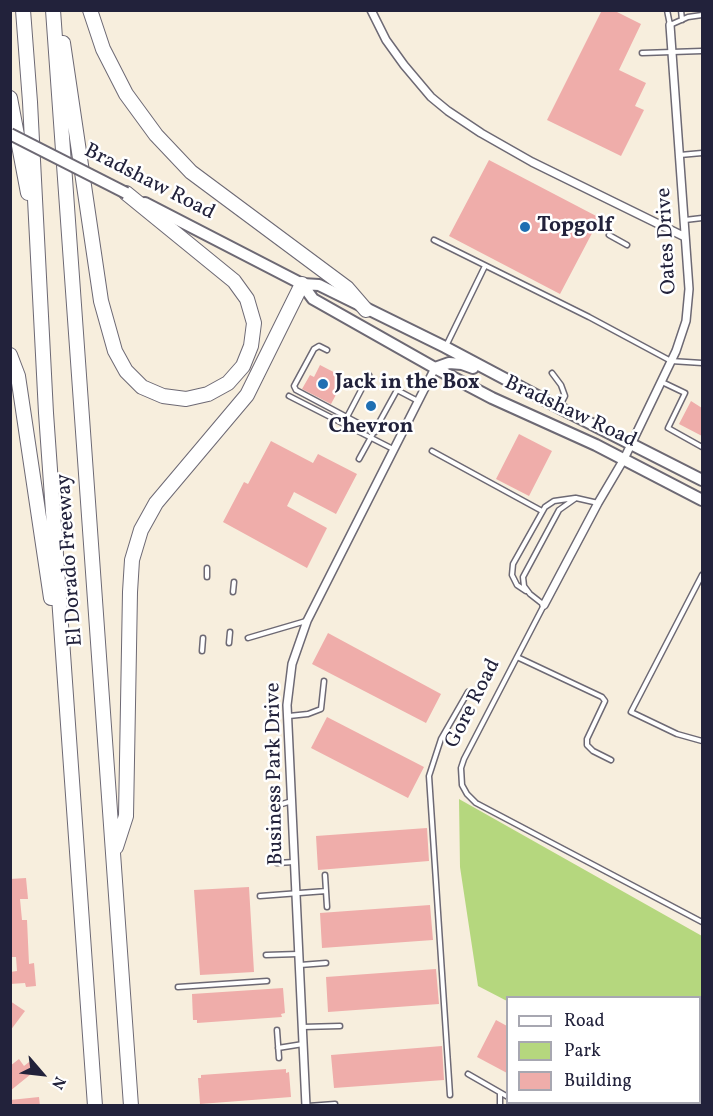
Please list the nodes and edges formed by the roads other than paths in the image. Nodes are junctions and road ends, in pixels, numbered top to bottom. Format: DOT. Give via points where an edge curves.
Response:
graph roads {
  1 [pos="23,10"];
  2 [pos="53,10"];
  3 [pos="58,10"];
  4 [pos="90,10"];
  5 [pos="371,10"];
  6 [pos="667,10"];
  7 [pos="681,10"];
  8 [pos="702,15"];
  9 [pos="682,20"];
  10 [pos="670,25"];
  11 [pos="702,51"];
  12 [pos="672,52"];
  13 [pos="642,53"];
  14 [pos="10,98"];
  15 [pos="10,134"];
  16 [pos="702,153"];
  17 [pos="680,155"];
  18 [pos="126,193"];
  19 [pos="702,218"];
  20 [pos="685,219"];
  21 [pos="609,235"];
  22 [pos="686,237"];
  23 [pos="434,240"];
  24 [pos="627,245"];
  25 [pos="38,250"];
  26 [pos="485,266"];
  27 [pos="302,284"];
  28 [pos="366,310"];
  29 [pos="446,347"];
  30 [pos="327,350"];
  31 [pos="10,355"];
  32 [pos="671,361"];
  33 [pos="702,363"];
  34 [pos="435,368"];
  35 [pos="552,373"];
  36 [pos="369,375"];
  37 [pos="662,381"];
  38 [pos="510,382"];
  39 [pos="289,396"];
  40 [pos="418,401"];
  41 [pos="558,407"];
  42 [pos="347,417"];
  43 [pos="375,432"];
  44 [pos="372,439"];
  45 [pos="632,443"];
  46 [pos="702,447"];
  47 [pos="393,449"];
  48 [pos="432,451"];
  49 [pos="359,459"];
  50 [pos="624,459"];
  51 [pos="702,480"];
  52 [pos="576,498"];
  53 [pos="702,500"];
  54 [pos="598,503"];
  55 [pos="542,511"];
  56 [pos="207,568"];
  57 [pos="702,575"];
  58 [pos="207,577"];
  59 [pos="234,582"];
  60 [pos="233,592"];
  61 [pos="530,594"];
  62 [pos="544,605"];
  63 [pos="307,621"];
  64 [pos="230,632"];
  65 [pos="203,638"];
  66 [pos="248,638"];
  67 [pos="229,643"];
  68 [pos="202,651"];
  69 [pos="517,657"];
  70 [pos="324,681"];
  71 [pos="468,692"];
  72 [pos="66,699"];
  73 [pos="288,716"];
  74 [pos="702,741"];
  75 [pos="611,760"];
  76 [pos="292,801"];
  77 [pos="272,807"];
  78 [pos="113,855"];
  79 [pos="294,862"];
  80 [pos="278,863"];
  81 [pos="325,875"];
  82 [pos="326,891"];
  83 [pos="296,894"];
  84 [pos="260,896"];
  85 [pos="327,907"];
  86 [pos="702,922"];
  87 [pos="298,954"];
  88 [pos="266,955"];
  89 [pos="326,963"];
  90 [pos="299,965"];
  91 [pos="267,981"];
  92 [pos="178,987"];
  93 [pos="340,1026"];
  94 [pos="302,1027"];
  95 [pos="277,1030"];
  96 [pos="303,1044"];
  97 [pos="278,1048"];
  98 [pos="279,1058"];
  99 [pos="468,1074"];
  100 [pos="500,1092"];
  101 [pos="450,1095"];
  102 [pos="506,1095"];
  103 [pos="335,1104"];
  104 [pos="95,1106"];
  105 [pos="131,1106"];
  106 [pos="307,1106"];
  107 [pos="500,1106"];
  1 -- 25 [label="highway, El Dorado Freeway"];
  2 -- 78 [label="highway, El Dorado Freeway"];
  3 -- 18 [label="highway" via="102,301 115,351 126,371 142,387 163,396 186,399 208,394 228,383 243,366 254,323 247,299 234,280"];
  4 -- 28 [label="highway" via="103,49 126,94 156,135 191,172 347,288"];
  5 -- 22 [label="street" via="404,64 448,111 531,162"];
  6 -- 10 [label="lane"];
  7 -- 9 [label="lane"];
  8 -- 9 [label="lane"];
  9 -- 10 [label="lane"];
  10 -- 12 [label="street, Oates Drive"];
  11 -- 12 [label="lane"];
  12 -- 13 [label="lane"];
  12 -- 17 [label="street, Oates Drive"];
  14 -- 25 [label="highway"];
  15 -- 18 [label="main road, Bradshaw Road, bridge"];
  16 -- 17 [label="lane"];
  17 -- 20 [label="street, Oates Drive"];
  18 -- 27 [label="main road, Bradshaw Road"];
  19 -- 20 [label="lane"];
  20 -- 22 [label="street, Oates Drive"];
  21 -- 24 [label="lane"];
  22 -- 32 [label="street, Oates Drive" via="688,310"];
  23 -- 26 [label="lane"];
  25 -- 72 [label="highway, El Dorado Freeway"];
  26 -- 29 [label="lane"];
  26 -- 32 [label="lane"];
  27 -- 28 [label="main road, Bradshaw Road" via="319,285"];
  27 -- 34 [label="main road, Bradshaw Road" via="312,299"];
  27 -- 78 [label="highway" via="247,395 156,503 141,530 132,560 130,592 126,816"];
  28 -- 29 [label="main road, Bradshaw Road"];
  29 -- 38 [label="main road, Bradshaw Road"];
  30 -- 42 [label="lane" via="319,346 314,350 294,386"];
  31 -- 72 [label="highway" via="18,376"];
  32 -- 33 [label="lane"];
  32 -- 37 [label="street, Oates Drive"];
  34 -- 38 [label="main road" via="462,364"];
  34 -- 40 [label="street, Business Park Drive"];
  34 -- 50 [label="main road, Bradshaw Road"];
  35 -- 41 [label="lane" via="565,396"];
  36 -- 42 [label="lane"];
  37 -- 45 [label="street, Oates Drive"];
  37 -- 46 [label="lane" via="685,393 668,428"];
  38 -- 41 [label="main road, Bradshaw Road"];
  39 -- 44 [label="lane"];
  40 -- 43 [label="lane" via="397,390"];
  40 -- 47 [label="street, Business Park Drive"];
  41 -- 45 [label="main road, Bradshaw Road"];
  42 -- 43 [label="lane"];
  43 -- 44 [label="lane"];
  44 -- 47 [label="lane"];
  44 -- 49 [label="lane"];
  45 -- 50 [label="street, Oates Drive"];
  45 -- 51 [label="main road, Bradshaw Road"];
  47 -- 63 [label="street, Business Park Drive"];
  48 -- 55 [label="lane"];
  50 -- 53 [label="main road, Bradshaw Road"];
  50 -- 54 [label="street, Gore Road"];
  52 -- 54 [label="lane"];
  52 -- 55 [label="lane" via="554,501"];
  52 -- 61 [label="lane" via="559,510 523,577"];
  54 -- 62 [label="street, Gore Road"];
  55 -- 61 [label="lane" via="513,564 512,575 517,585"];
  56 -- 58 [label="lane"];
  57 -- 74 [label="lane" via="631,712 677,735"];
  59 -- 60 [label="lane"];
  61 -- 62 [label="lane"];
  62 -- 69 [label="lane, Gore Road"];
  63 -- 66 [label="lane"];
  63 -- 73 [label="street, Business Park Drive" via="292,664"];
  64 -- 67 [label="lane"];
  65 -- 68 [label="lane"];
  69 -- 75 [label="lane" via="602,697 605,701 587,745"];
  69 -- 86 [label="lane, Gore Road" via="460,768 467,794 476,803"];
  70 -- 73 [label="lane" via="321,709"];
  71 -- 101 [label="lane" via="441,739 429,776"];
  72 -- 104 [label="highway, El Dorado Freeway"];
  73 -- 76 [label="street, Business Park Drive"];
  76 -- 77 [label="lane"];
  76 -- 79 [label="street, Business Park Drive"];
  78 -- 105 [label="highway, El Dorado Freeway"];
  79 -- 80 [label="lane"];
  79 -- 83 [label="street, Business Park Drive"];
  81 -- 82 [label="lane"];
  82 -- 83 [label="lane"];
  82 -- 85 [label="lane"];
  83 -- 84 [label="lane"];
  83 -- 87 [label="street, Business Park Drive"];
  87 -- 88 [label="lane"];
  87 -- 90 [label="street, Business Park Drive"];
  89 -- 90 [label="lane"];
  90 -- 94 [label="street, Business Park Drive"];
  91 -- 92 [label="lane"];
  93 -- 94 [label="lane"];
  94 -- 96 [label="street, Business Park Drive"];
  95 -- 97 [label="lane"];
  96 -- 97 [label="lane"];
  96 -- 106 [label="street, Business Park Drive"];
  97 -- 98 [label="lane"];
  99 -- 100 [label="lane"];
  100 -- 102 [label="lane"];
  100 -- 107 [label="lane"];
  103 -- 106 [label="lane"];
}
